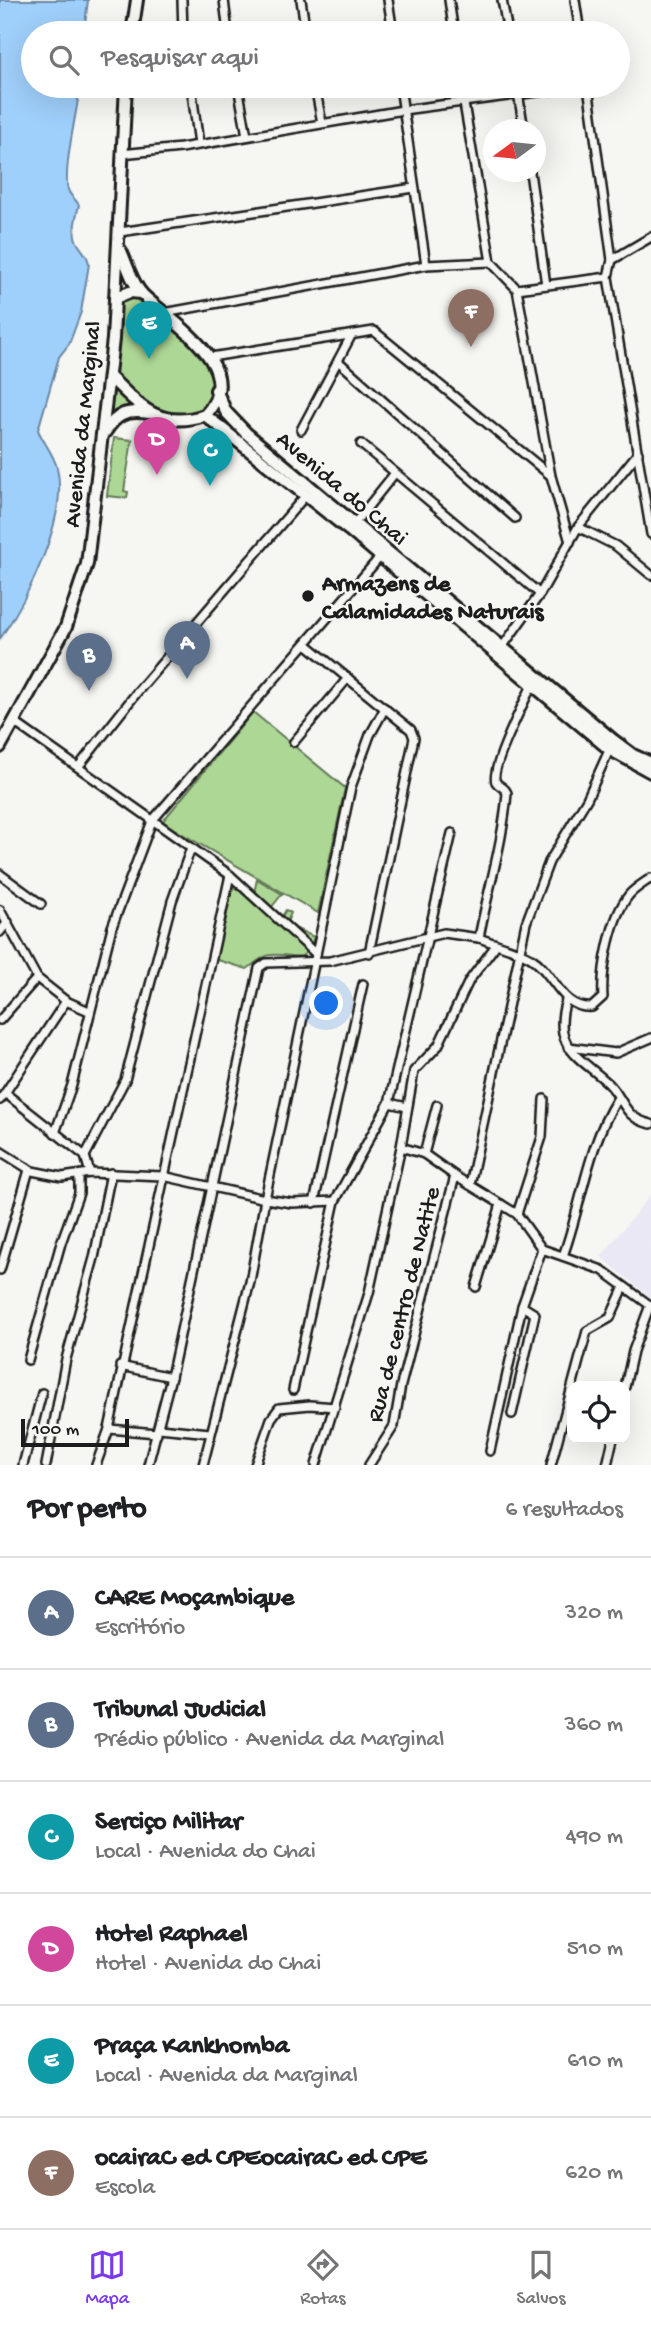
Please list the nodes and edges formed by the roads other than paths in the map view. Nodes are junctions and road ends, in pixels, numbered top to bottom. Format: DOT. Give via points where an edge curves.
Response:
graph roads {
  1 [pos="137,0"];
  2 [pos="182,0"];
  3 [pos="224,0"];
  4 [pos="301,0"];
  5 [pos="388,0"];
  6 [pos="449,0"];
  7 [pos="502,0"];
  8 [pos="575,0"];
  9 [pos="134,21"];
  10 [pos="183,21"];
  11 [pos="227,21"];
  12 [pos="304,21"];
  13 [pos="391,21"];
  14 [pos="452,21"];
  15 [pos="506,21"];
  16 [pos="578,21"];
  17 [pos="125,98"];
  18 [pos="193,98"];
  19 [pos="240,98"];
  20 [pos="317,98"];
  21 [pos="402,98"];
  22 [pos="462,98"];
  23 [pos="481,98"];
  24 [pos="519,98"];
  25 [pos="590,98"];
  26 [pos="463,102"];
  27 [pos="403,110"];
  28 [pos="522,119"];
  29 [pos="321,123"];
  30 [pos="247,136"];
  31 [pos="199,145"];
  32 [pos="121,154"];
  33 [pos="531,182"];
  34 [pos="414,188"];
  35 [pos="120,232"];
  36 [pos="651,237"];
  37 [pos="120,248"];
  38 [pos="612,260"];
  39 [pos="491,262"];
  40 [pos="426,265"];
  41 [pos="608,277"];
  42 [pos="546,285"];
  43 [pos="517,289"];
  44 [pos="141,293"];
  45 [pos="115,298"];
  46 [pos="164,313"];
  47 [pos="351,336"];
  48 [pos="211,357"];
  49 [pos="338,361"];
  50 [pos="110,377"];
  51 [pos="216,390"];
  52 [pos="149,413"];
  53 [pos="205,415"];
  54 [pos="301,430"];
  55 [pos="103,436"];
  56 [pos="361,444"];
  57 [pos="638,453"];
  58 [pos="395,473"];
  59 [pos="551,476"];
  60 [pos="306,495"];
  61 [pos="515,518"];
  62 [pos="354,524"];
  63 [pos="578,527"];
  64 [pos="651,534"];
  65 [pos="570,542"];
  66 [pos="380,556"];
  67 [pos="651,575"];
  68 [pos="540,594"];
  69 [pos="306,644"];
  70 [pos="503,646"];
  71 [pos="348,678"];
  72 [pos="533,683"];
  73 [pos="385,708"];
  74 [pos="15,722"];
  75 [pos="294,742"];
  76 [pos="611,745"];
  77 [pos="0,747"];
  78 [pos="651,762"];
  79 [pos="79,766"];
  80 [pos="651,772"];
  81 [pos="152,821"];
  82 [pos="452,833"];
  83 [pos="191,848"];
  84 [pos="0,874"];
  85 [pos="230,875"];
  86 [pos="651,878"];
  87 [pos="41,904"];
  88 [pos="0,910"];
  89 [pos="8,922"];
  90 [pos="0,932"];
  91 [pos="425,937"];
  92 [pos="479,937"];
  93 [pos="496,945"];
  94 [pos="369,953"];
  95 [pos="519,953"];
  96 [pos="316,954"];
  97 [pos="314,964"];
  98 [pos="37,978"];
  99 [pos="363,984"];
  100 [pos="566,1000"];
  101 [pos="66,1002"];
  102 [pos="89,1011"];
  103 [pos="0,1020"];
  104 [pos="651,1038"];
  105 [pos="568,1047"];
  106 [pos="5,1093"];
  107 [pos="544,1099"];
  108 [pos="617,1099"];
  109 [pos="0,1101"];
  110 [pos="389,1103"];
  111 [pos="437,1105"];
  112 [pos="407,1107"];
  113 [pos="651,1124"];
  114 [pos="55,1133"];
  115 [pos="401,1147"];
  116 [pos="0,1151"];
  117 [pos="424,1154"];
  118 [pos="85,1156"];
  119 [pos="29,1170"];
  120 [pos="111,1172"];
  121 [pos="90,1173"];
  122 [pos="79,1176"];
  123 [pos="163,1176"];
  124 [pos="455,1176"];
  125 [pos="470,1185"];
  126 [pos="212,1187"];
  127 [pos="265,1199"];
  128 [pos="335,1201"];
  129 [pos="314,1203"];
  130 [pos="501,1204"];
  131 [pos="517,1214"];
  132 [pos="542,1249"];
  133 [pos="564,1256"];
  134 [pos="0,1270"];
  135 [pos="476,1287"];
  136 [pos="624,1287"];
  137 [pos="522,1306"];
  138 [pos="651,1306"];
  139 [pos="28,1360"];
  140 [pos="120,1366"];
  141 [pos="171,1377"];
  142 [pos="626,1381"];
  143 [pos="293,1390"];
  144 [pos="42,1392"];
  145 [pos="335,1407"];
  146 [pos="512,1414"];
  147 [pos="108,1429"];
  148 [pos="158,1430"];
  149 [pos="210,1433"];
  150 [pos="612,1444"];
  151 [pos="490,1451"];
  152 [pos="23,1465"];
  153 [pos="46,1465"];
  154 [pos="96,1465"];
  155 [pos="148,1465"];
  156 [pos="203,1465"];
  157 [pos="255,1465"];
  158 [pos="316,1465"];
  159 [pos="369,1465"];
  160 [pos="551,1465"];
  161 [pos="607,1465"];
  1 -- 9 [label="main road"];
  2 -- 10 [label="street"];
  3 -- 11 [label="street"];
  4 -- 12 [label="street"];
  5 -- 13 [label="street"];
  6 -- 14 [label="street"];
  7 -- 15 [label="street"];
  8 -- 16 [label="street"];
  17 -- 32 [label="main road, Avenida da Marginal"];
  18 -- 31 [label="street"];
  19 -- 30 [label="street"];
  20 -- 29 [label="street"];
  21 -- 27 [label="street"];
  22 -- 26 [label="street"];
  23 -- 26 [label="street"];
  24 -- 28 [label="street"];
  25 -- 38 [label="street"];
  26 -- 27 [label="street"];
  26 -- 39 [label="street"];
  27 -- 29 [label="street"];
  27 -- 34 [label="street"];
  29 -- 30 [label="street"];
  30 -- 31 [label="street"];
  31 -- 32 [label="street"];
  32 -- 35 [label="main road, Avenida da Marginal"];
  33 -- 42 [label="street"];
  34 -- 35 [label="street"];
  34 -- 40 [label="street"];
  35 -- 37 [label="main road, Avenida da Marginal"];
  36 -- 38 [label="street"];
  37 -- 44 [label="main road"];
  37 -- 45 [label="main road, Avenida da Marginal"];
  38 -- 41 [label="street"];
  39 -- 40 [label="street"];
  39 -- 43 [label="street"];
  40 -- 46 [label="street"];
  41 -- 42 [label="street"];
  41 -- 57 [label="street"];
  42 -- 43 [label="street"];
  43 -- 59 [label="street"];
  44 -- 45 [label="main road"];
  44 -- 46 [label="main road"];
  45 -- 50 [label="main road, Avenida da Marginal"];
  46 -- 48 [label="main road"];
  47 -- 48 [label="street"];
  47 -- 49 [label="street"];
  47 -- 59 [label="street" via="363,331 382,335"];
  48 -- 51 [label="main road, Avenida do Chai"];
  49 -- 54 [label="street"];
  49 -- 61 [label="street"];
  50 -- 52 [label="main road"];
  50 -- 55 [label="main road, Avenida da Marginal"];
  51 -- 53 [label="main road" via="213,406"];
  51 -- 62 [label="main road, Avenida do Chai" via="235,422"];
  52 -- 53 [label="main road" via="164,419"];
  52 -- 55 [label="main road" via="121,414"];
  53 -- 60 [label="main road, Avenida do Chai"];
  55 -- 74 [label="main road, Avenida da Marginal" via="79,596"];
  56 -- 58 [label="street"];
  57 -- 63 [label="street"];
  57 -- 64 [label="street"];
  58 -- 62 [label="street"];
  58 -- 68 [label="street"];
  59 -- 65 [label="street"];
  60 -- 66 [label="main road, Avenida do Chai"];
  60 -- 79 [label="street"];
  62 -- 70 [label="main road, Avenida do Chai"];
  63 -- 65 [label="street"];
  63 -- 67 [label="street" via="616,546"];
  65 -- 68 [label="street"];
  66 -- 69 [label="street"];
  66 -- 72 [label="main road, Avenida do Chai"];
  68 -- 70 [label="street"];
  69 -- 71 [label="street"];
  69 -- 81 [label="street"];
  70 -- 76 [label="main road, Avenida do Chai"];
  71 -- 73 [label="street"];
  71 -- 75 [label="street"];
  72 -- 76 [label="main road, Avenida do Chai"];
  72 -- 92 [label="street" via="495,775 496,783 507,793 506,814"];
  73 -- 94 [label="street" via="411,730 414,741"];
  73 -- 96 [label="street" via="351,787"];
  74 -- 77 [label="main road, Avenida da Marginal"];
  74 -- 79 [label="street"];
  76 -- 78 [label="main road, Avenida do Chai"];
  76 -- 80 [label="main road, Avenida do Chai"];
  76 -- 95 [label="street" via="587,799 549,862"];
  79 -- 81 [label="street"];
  81 -- 83 [label="street"];
  81 -- 102 [label="street" via="112,928"];
  82 -- 91 [label="street"];
  83 -- 85 [label="street"];
  83 -- 118 [label="street" via="125,1080"];
  84 -- 87 [label="street"];
  85 -- 96 [label="street"];
  85 -- 123 [label="street"];
  86 -- 100 [label="street" via="624,903 602,974 603,997 586,1008"];
  88 -- 89 [label="street"];
  89 -- 90 [label="street"];
  89 -- 98 [label="street"];
  91 -- 92 [label="street" via="443,933"];
  91 -- 94 [label="street"];
  91 -- 110 [label="street"];
  92 -- 93 [label="street"];
  93 -- 95 [label="street"];
  93 -- 112 [label="street" via="469,981 438,1046 417,1066"];
  94 -- 97 [label="street"];
  95 -- 100 [label="street" via="544,970"];
  95 -- 125 [label="street"];
  96 -- 97 [label="street"];
  97 -- 126 [label="street" via="266,963 259,968"];
  97 -- 127 [label="street"];
  98 -- 101 [label="street"];
  98 -- 103 [label="street"];
  99 -- 129 [label="street"];
  100 -- 105 [label="street" via="562,1015"];
  101 -- 102 [label="street"];
  101 -- 106 [label="street"];
  102 -- 114 [label="street"];
  104 -- 105 [label="street" via="616,1054"];
  105 -- 108 [label="street" via="609,1085"];
  106 -- 109 [label="street"];
  106 -- 114 [label="street"];
  107 -- 131 [label="street" via="542,1137"];
  108 -- 113 [label="street" via="634,1117"];
  108 -- 133 [label="street" via="594,1149"];
  110 -- 112 [label="street"];
  110 -- 128 [label="street"];
  111 -- 117 [label="street"];
  112 -- 115 [label="street"];
  114 -- 118 [label="street"];
  115 -- 117 [label="street"];
  115 -- 145 [label="street" via="369,1293"];
  116 -- 119 [label="street"];
  117 -- 124 [label="street"];
  118 -- 121 [label="street"];
  119 -- 122 [label="street"];
  119 -- 134 [label="street"];
  120 -- 121 [label="street"];
  120 -- 123 [label="street"];
  120 -- 153 [label="street"];
  121 -- 122 [label="street"];
  122 -- 139 [label="street" via="79,1193"];
  123 -- 126 [label="street"];
  123 -- 140 [label="street"];
  124 -- 125 [label="street, Rua de centro de Natite"];
  124 -- 159 [label="street, Rua de centro de Natite" via="394,1426"];
  125 -- 130 [label="street, Rua de centro de Natite"];
  126 -- 127 [label="street"];
  126 -- 141 [label="street"];
  127 -- 129 [label="street"];
  127 -- 149 [label="street" via="250,1282"];
  128 -- 129 [label="street"];
  128 -- 143 [label="street"];
  130 -- 131 [label="street, Rua de centro de Natite"];
  130 -- 135 [label="street"];
  131 -- 132 [label="street, Rua de centro de Natite"];
  132 -- 133 [label="street"];
  132 -- 137 [label="street"];
  133 -- 136 [label="street" via="602,1270"];
  136 -- 138 [label="street"];
  136 -- 160 [label="street" via="610,1318 589,1327"];
  137 -- 146 [label="street" via="536,1314"];
  137 -- 151 [label="street"];
  138 -- 142 [label="street"];
  140 -- 141 [label="street"];
  140 -- 147 [label="street"];
  141 -- 148 [label="street"];
  144 -- 152 [label="street"];
  145 -- 157 [label="street" via="279,1408"];
  145 -- 158 [label="street"];
  147 -- 148 [label="street"];
  147 -- 154 [label="street"];
  148 -- 149 [label="street"];
  148 -- 155 [label="street"];
  149 -- 156 [label="street"];
  150 -- 161 [label="street"];
}
